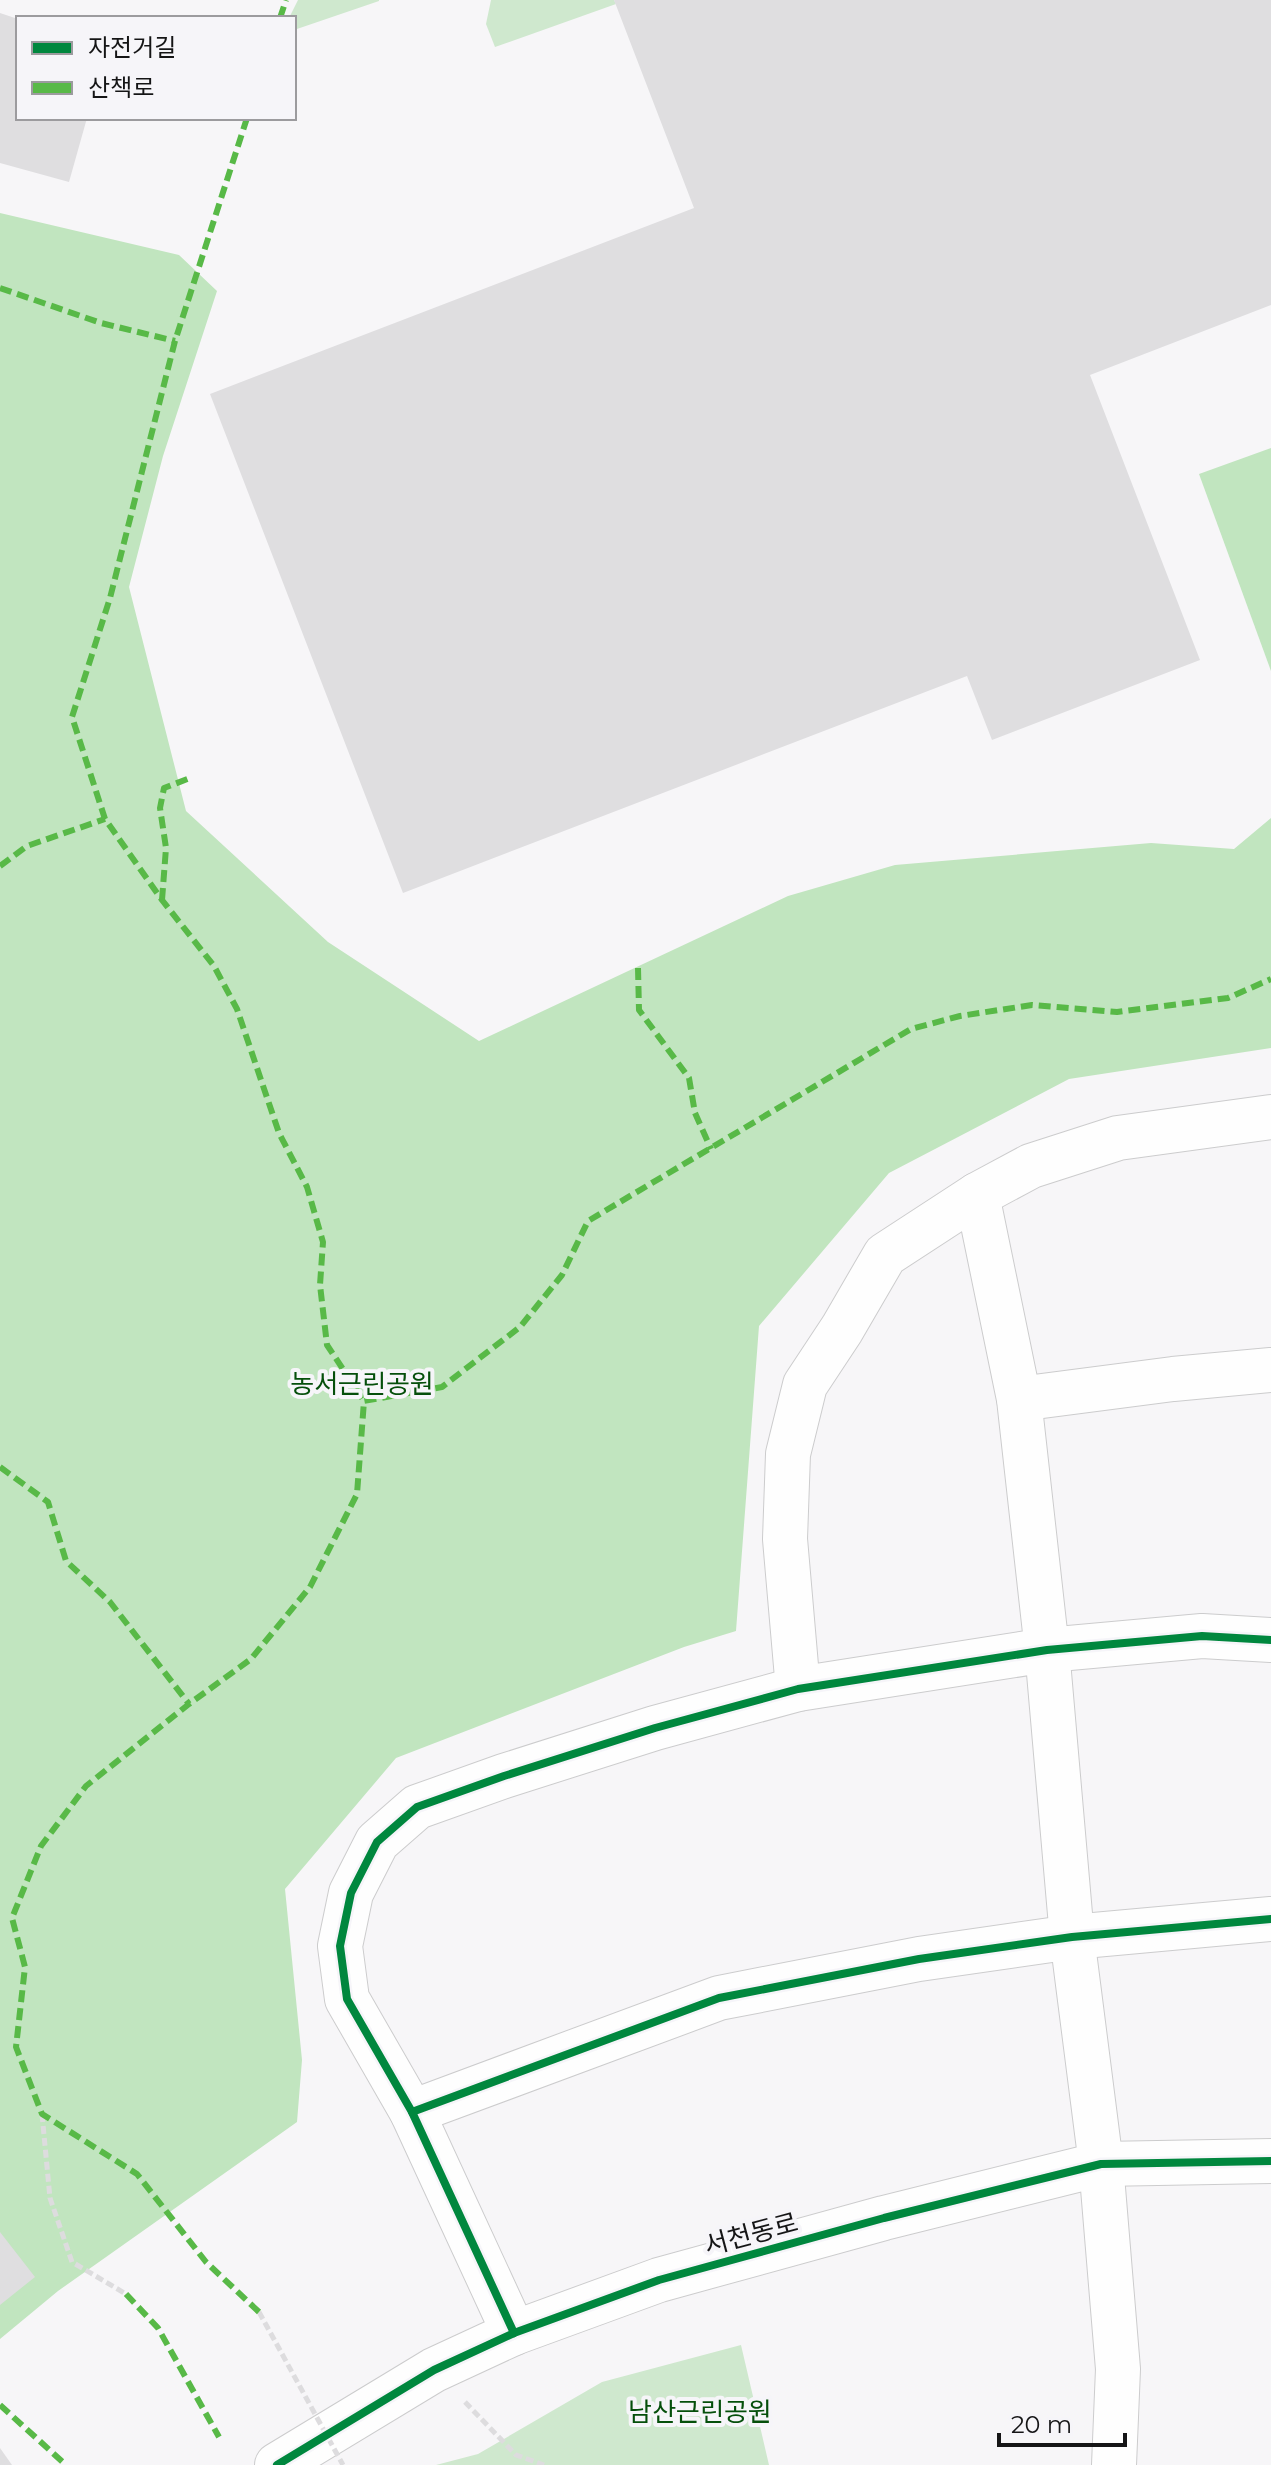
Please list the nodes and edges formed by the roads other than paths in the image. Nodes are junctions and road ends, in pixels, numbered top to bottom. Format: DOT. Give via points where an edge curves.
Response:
graph roads {
  1 [pos="1271,1117"];
  2 [pos="977,1195"];
  3 [pos="1271,1370"];
  4 [pos="1019,1399"];
  5 [pos="1271,1640"];
  6 [pos="1047,1650"];
  7 [pos="798,1689"];
  8 [pos="1271,1919"];
  9 [pos="1072,1937"];
  10 [pos="412,2112"];
  11 [pos="1271,2161"];
  12 [pos="1101,2164"];
  13 [pos="514,2333"];
  14 [pos="277,2465"];
  15 [pos="1114,2465"];
  1 -- 2 [label="street" via="1118,1138 1031,1166"];
  2 -- 4 [label="street"];
  2 -- 7 [label="street" via="885,1255 805,1385 788,1454 785,1539"];
  3 -- 4 [label="street"];
  4 -- 6 [label="street"];
  5 -- 6 [label="street" via="1202,1636"];
  6 -- 7 [label="street"];
  6 -- 9 [label="street"];
  7 -- 10 [label="street" via="655,1728 417,1807 377,1842 351,1893 340,1946 347,1999"];
  8 -- 9 [label="street"];
  9 -- 10 [label="street" via="919,1959 719,1998"];
  9 -- 12 [label="street"];
  10 -- 13 [label="street"];
  11 -- 12 [label="street, 서천동로"];
  12 -- 13 [label="street, 서천동로" via="659,2280"];
  12 -- 15 [label="street" via="1118,2369"];
  13 -- 14 [label="street, 서천동로" via="434,2370"];
}
